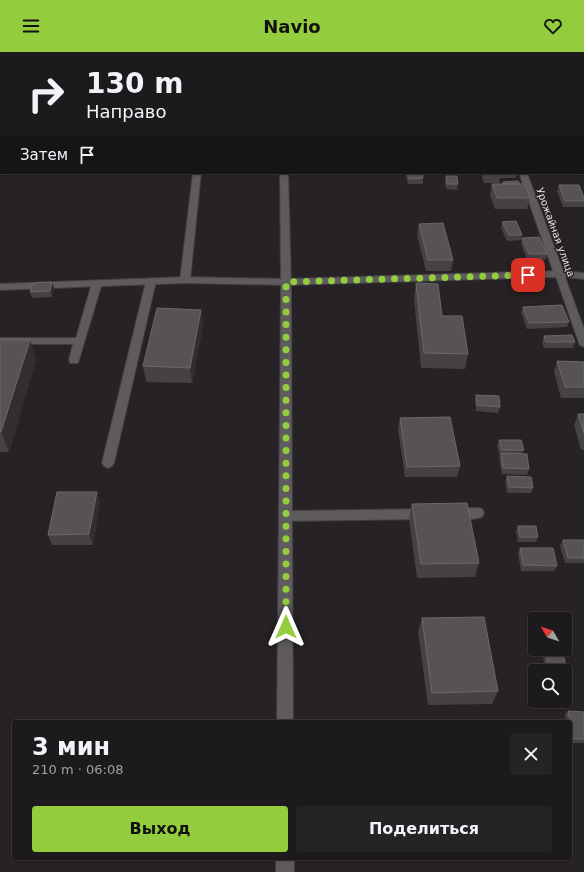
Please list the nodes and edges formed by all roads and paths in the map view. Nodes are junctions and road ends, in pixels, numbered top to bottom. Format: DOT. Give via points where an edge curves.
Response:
graph roads {
  1 [pos="197,174"];
  2 [pos="284,174"];
  3 [pos="523,174"];
  4 [pos="559,274"];
  5 [pos="584,276"];
  6 [pos="185,280"];
  7 [pos="150,281"];
  8 [pos="286,282"];
  9 [pos="97,283"];
  10 [pos="0,287"];
  11 [pos="0,341"];
  12 [pos="79,341"];
  13 [pos="584,343"];
  14 [pos="74,360"];
  15 [pos="108,463"];
  16 [pos="478,513"];
  17 [pos="286,516"];
  18 [pos="285,720"];
  19 [pos="285,860"];
  20 [pos="285,872"];
  1 -- 6 [label="street"];
  2 -- 8 [label="street"];
  3 -- 4 [label="street, Урожайная улица"];
  4 -- 5 [label="street"];
  4 -- 8 [label="street"];
  4 -- 13 [label="street, Урожайная улица"];
  6 -- 7 [label="street"];
  6 -- 8 [label="street"];
  7 -- 9 [label="street"];
  7 -- 15 [label="street"];
  8 -- 17 [label="street"];
  9 -- 10 [label="street"];
  9 -- 12 [label="street"];
  11 -- 12 [label="street"];
  12 -- 14 [label="street"];
  16 -- 17 [label="street"];
  17 -- 18 [label="street"];
  19 -- 20 [label="street"];
}
